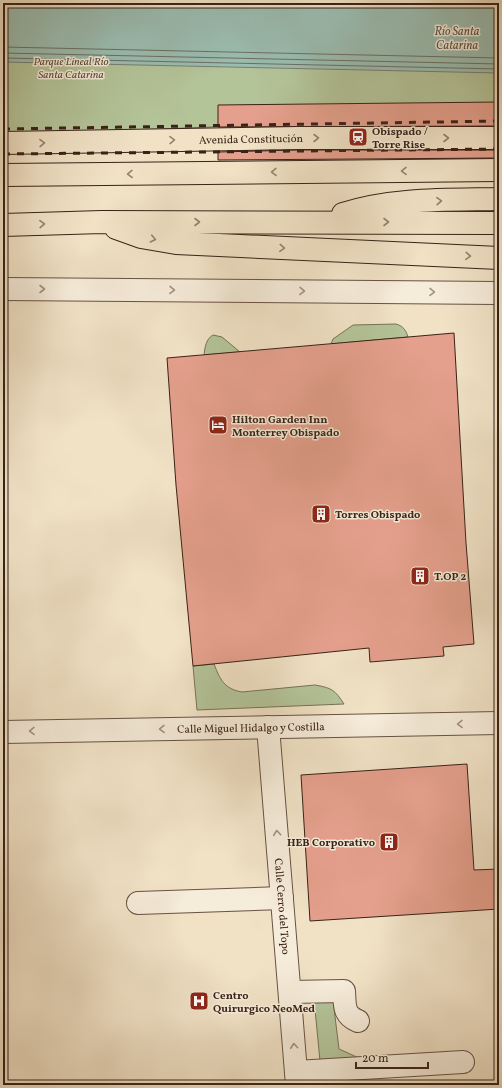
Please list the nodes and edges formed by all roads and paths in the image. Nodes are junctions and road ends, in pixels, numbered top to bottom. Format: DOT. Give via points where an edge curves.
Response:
graph roads {
  1 [pos="499,138"];
  2 [pos="3,143"];
  3 [pos="499,170"];
  4 [pos="3,175"];
  5 [pos="499,199"];
  6 [pos="102,222"];
  7 [pos="319,222"];
  8 [pos="499,223"];
  9 [pos="3,225"];
  10 [pos="499,258"];
  11 [pos="3,289"];
  12 [pos="499,293"];
  13 [pos="499,723"];
  14 [pos="268,727"];
  15 [pos="3,732"];
  16 [pos="282,898"];
  17 [pos="138,903"];
  18 [pos="290,992"];
  19 [pos="358,1021"];
  20 [pos="463,1062"];
  21 [pos="297,1078"];
  2 -- 1 [label="main road, Avenida Constitución, one-way" via="298,138"];
  3 -- 4 [label="main road, one-way"];
  7 -- 5 [label="main road, one-way" via="374,206 404,202"];
  6 -- 7 [label="main road, one-way"];
  9 -- 6 [label="main road, one-way"];
  6 -- 10 [label="main road, one-way" via="141,237 176,243"];
  7 -- 8 [label="main road, one-way"];
  11 -- 12 [label="street, one-way"];
  13 -- 14 [label="street, Calle Miguel Hidalgo y Costilla, one-way"];
  14 -- 15 [label="street, Calle Miguel Hidalgo y Costilla, one-way"];
  16 -- 14 [label="street, Calle Cerro del Topo, one-way"];
  16 -- 17 [label="street"];
  16 -- 18 [label="street, Calle Cerro del Topo"];
  18 -- 19 [label="street" via="344,991 346,1011 351,1019"];
  21 -- 18 [label="street, Calle Cerro del Topo, one-way"];
  20 -- 21 [label="street"];
}
